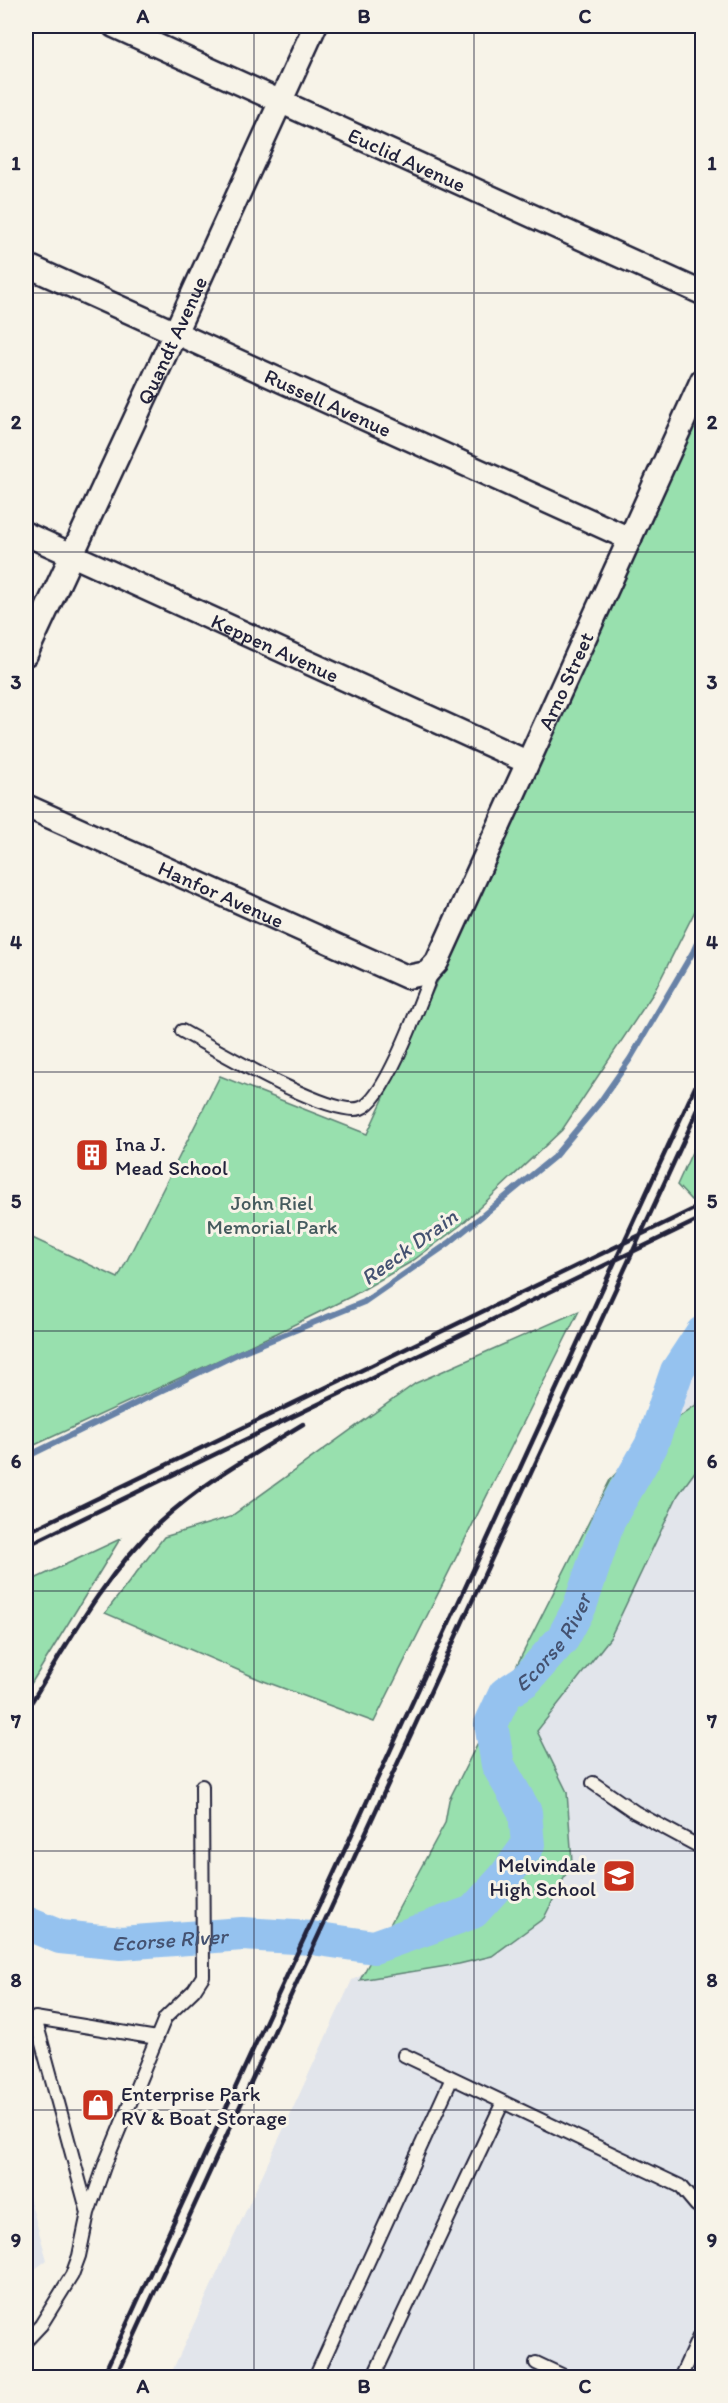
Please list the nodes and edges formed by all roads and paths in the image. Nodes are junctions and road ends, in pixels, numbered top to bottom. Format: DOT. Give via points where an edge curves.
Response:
graph roads {
  1 [pos="114,26"];
  2 [pos="315,26"];
  3 [pos="279,102"];
  4 [pos="26,265"];
  5 [pos="702,293"];
  6 [pos="176,332"];
  7 [pos="702,380"];
  8 [pos="26,534"];
  9 [pos="630,539"];
  10 [pos="72,555"];
  11 [pos="26,654"];
  12 [pos="527,762"];
  13 [pos="26,806"];
  14 [pos="426,972"];
  15 [pos="182,1031"];
  16 [pos="593,1783"];
  17 [pos="201,1786"];
  18 [pos="702,1848"];
  19 [pos="157,2038"];
  20 [pos="404,2055"];
  21 [pos="453,2078"];
  22 [pos="503,2102"];
  23 [pos="702,2209"];
  24 [pos="88,2213"];
  25 [pos="702,2330"];
  26 [pos="26,2341"];
  27 [pos="536,2363"];
  28 [pos="315,2378"];
  29 [pos="373,2378"];
  30 [pos="568,2378"];
  31 [pos="680,2378"];
  1 -- 3 [label="street, Euclid Avenue"];
  2 -- 3 [label="street, Quandt Avenue"];
  3 -- 5 [label="street, Euclid Avenue"];
  3 -- 6 [label="street, Quandt Avenue"];
  4 -- 6 [label="street, Russell Avenue"];
  6 -- 9 [label="street, Russell Avenue"];
  6 -- 10 [label="street, Quandt Avenue"];
  7 -- 9 [label="street, Arno Street"];
  8 -- 10 [label="street, Keppen Avenue"];
  9 -- 12 [label="street, Arno Street"];
  10 -- 11 [label="street, Quandt Avenue"];
  10 -- 12 [label="street, Keppen Avenue"];
  12 -- 14 [label="street, Arno Street"];
  13 -- 14 [label="street, Hanfor Avenue" via="407,977"];
  14 -- 15 [label="lane" via="411,1027 376,1097 361,1108 312,1099"];
  16 -- 18 [label="lane" via="635,1812"];
  17 -- 19 [label="lane" via="203,1976 195,1990 165,2018"];
  19 -- 24 [label="lane"];
  19 -- 24 [label="lane" via="35,2018"];
  20 -- 21 [label="lane"];
  21 -- 22 [label="lane"];
  21 -- 28 [label="lane"];
  22 -- 23 [label="lane" via="680,2186"];
  22 -- 29 [label="lane"];
  24 -- 26 [label="lane" via="72,2275 41,2325"];
  25 -- 31 [label="lane"];
  27 -- 30 [label="lane"];
}
